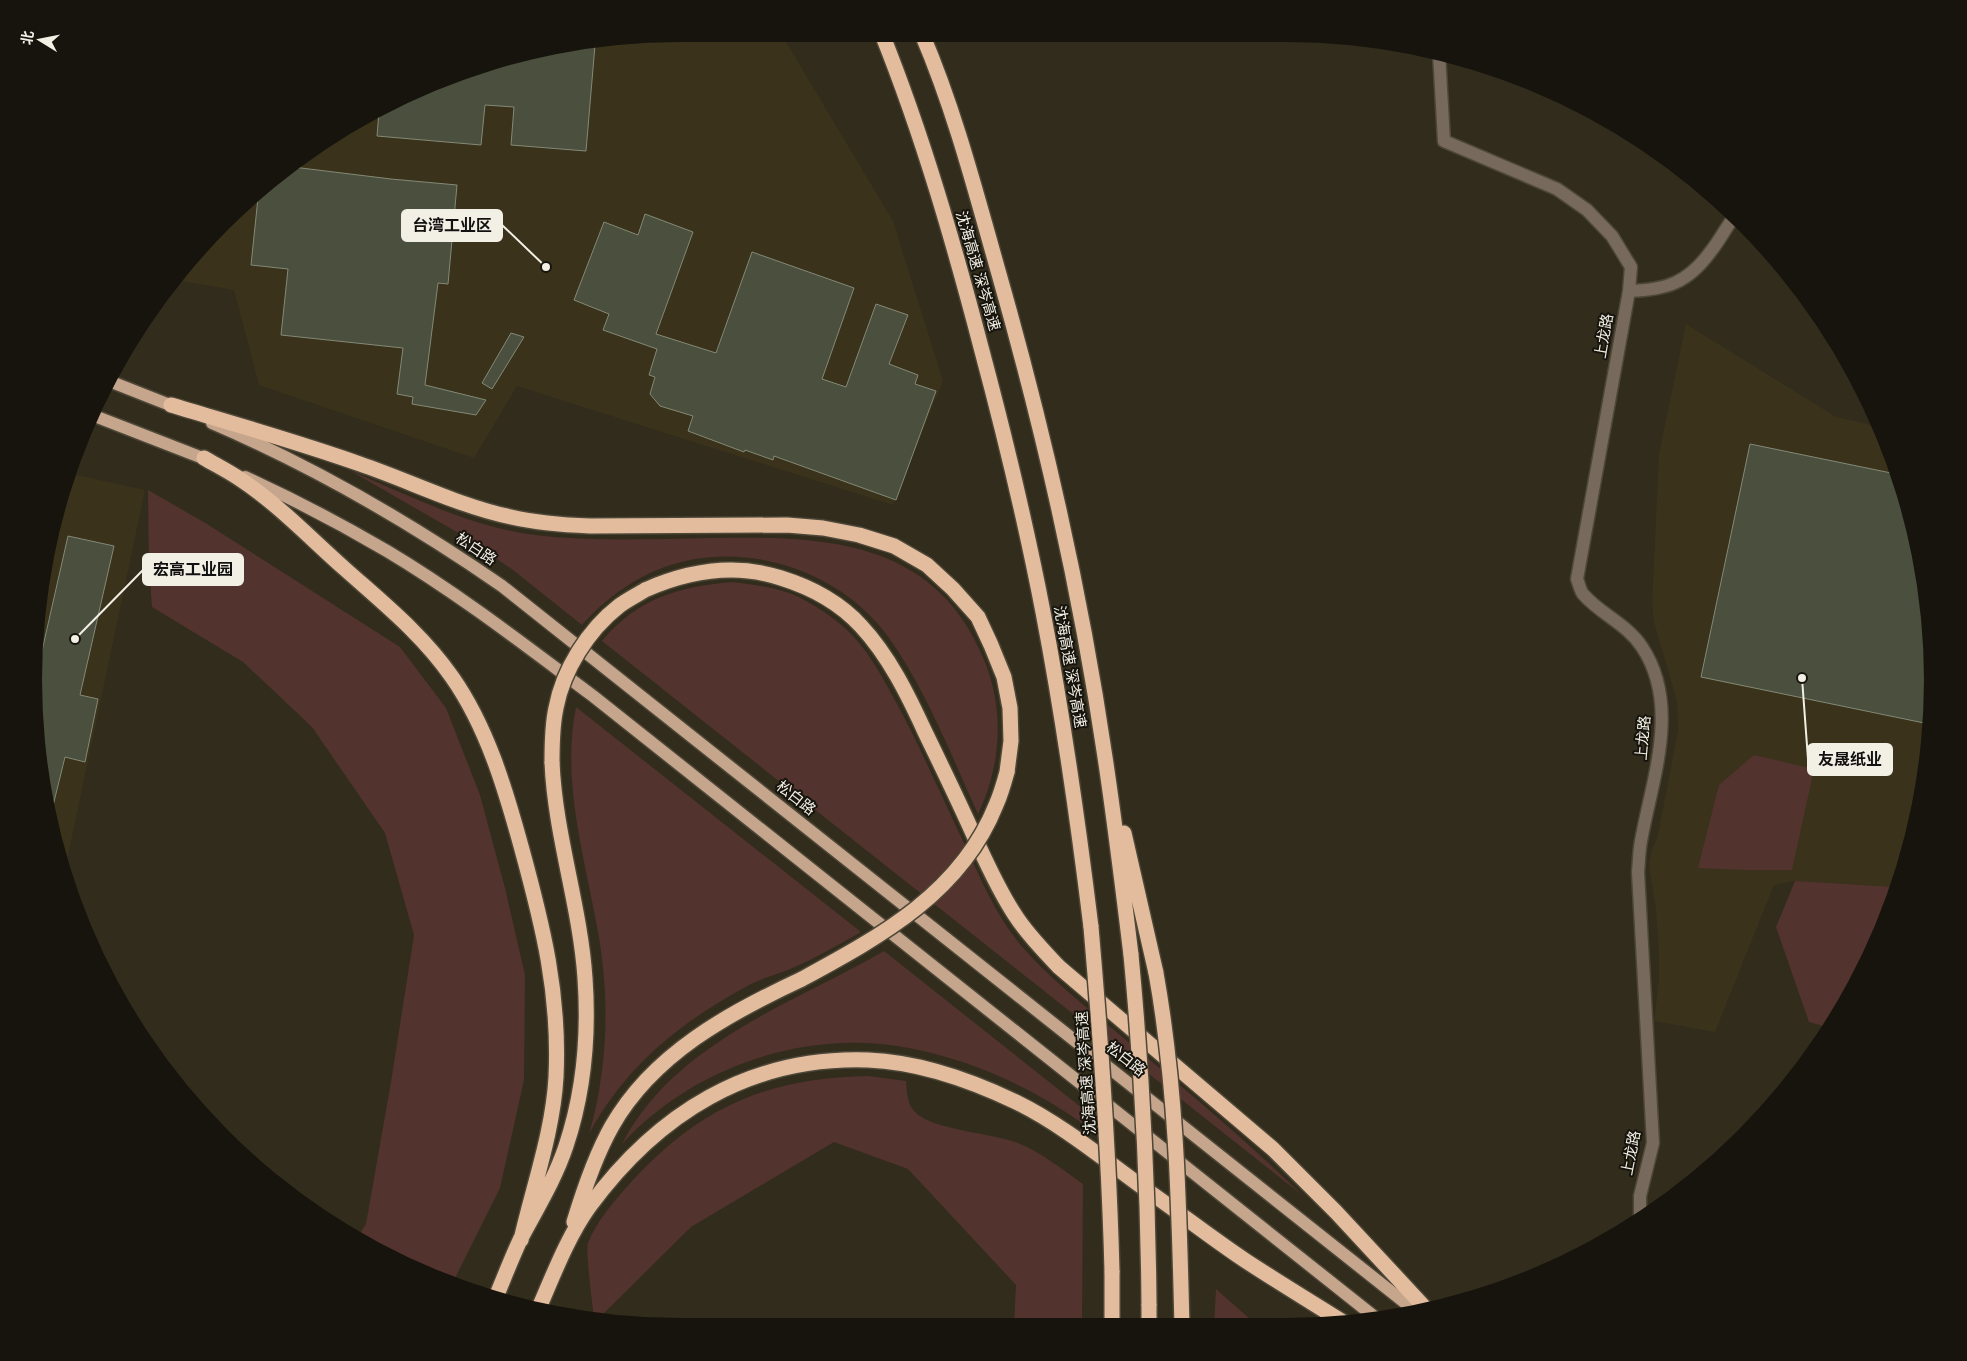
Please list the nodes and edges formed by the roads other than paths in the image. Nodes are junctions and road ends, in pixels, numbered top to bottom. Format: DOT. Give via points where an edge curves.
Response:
graph roads {
  1 [pos="885,42"];
  2 [pos="925,42"];
  3 [pos="1439,61"];
  4 [pos="1731,222"];
  5 [pos="1629,291"];
  6 [pos="116,384"];
  7 [pos="171,405"];
  8 [pos="99,418"];
  9 [pos="204,458"];
  10 [pos="1105,756"];
  11 [pos="1640,1212"];
  12 [pos="521,1240"];
  13 [pos="562,1256"];
  14 [pos="498,1292"];
  15 [pos="541,1303"];
  16 [pos="1421,1304"];
  17 [pos="1410,1306"];
  18 [pos="1370,1313"];
  19 [pos="1334,1316"];
  20 [pos="1112,1318"];
  21 [pos="1149,1318"];
  22 [pos="1182,1318"];
  1 -- 20 [label="highway, 沈海高速 深岑高速, bridge" via="918,133 970,302 1043,611 1076,808 1091,927 1105,1082"];
  2 -- 10 [label="highway, 沈海高速 深岑高速" via="976,193 1013,322 1070,564"];
  3 -- 5 [label="street, 上龙路" via="1444,141 1557,189 1586,210 1612,236 1631,267"];
  4 -- 5 [label="street" via="1696,270 1676,283 1653,291"];
  5 -- 11 [label="street, 上龙路" via="1577,579 1582,592 1622,625 1642,647 1655,674 1662,713 1660,751 1638,872 1653,1143 1640,1196"];
  6 -- 7 [label="main road, 松白路"];
  7 -- 13 [label="highway, bridge" via="347,459 442,496 510,517 590,526 786,525 859,535 894,546 927,565 978,617 992,645 1010,708 1007,772 981,836 962,864 940,889 877,937 737,1011 682,1046 656,1070 613,1125 594,1163"];
  7 -- 17 [label="main road, 松白路" via="229,430 351,493 451,551 502,586"];
  8 -- 9 [label="main road"];
  9 -- 12 [label="highway" via="240,479 273,505 425,642 470,706 492,755 514,820 547,946 557,1032 556,1080 550,1119"];
  9 -- 18 [label="main road" via="324,515 388,552 521,642"];
  10 -- 21 [label="highway, 沈海高速 深岑高速, bridge" via="1131,955 1142,1073"];
  10 -- 22 [label="highway, bridge" via="1136,881 1163,1014 1175,1129"];
  12 -- 14 [label="highway"];
  12 -- 16 [label="highway, bridge" via="565,1147 577,1107 584,1059 585,978 552,762 552,732 563,683 588,638 619,606 666,580 695,572 732,569 769,574 803,585 834,603 860,624 898,677 999,888 1035,942 1059,967 1274,1149"];
  13 -- 15 [label="highway"];
  13 -- 19 [label="highway" via="588,1209 613,1177 645,1143 705,1098 775,1070 812,1063 869,1060 906,1064 946,1074 1018,1103 1055,1125 1244,1259"];
}
